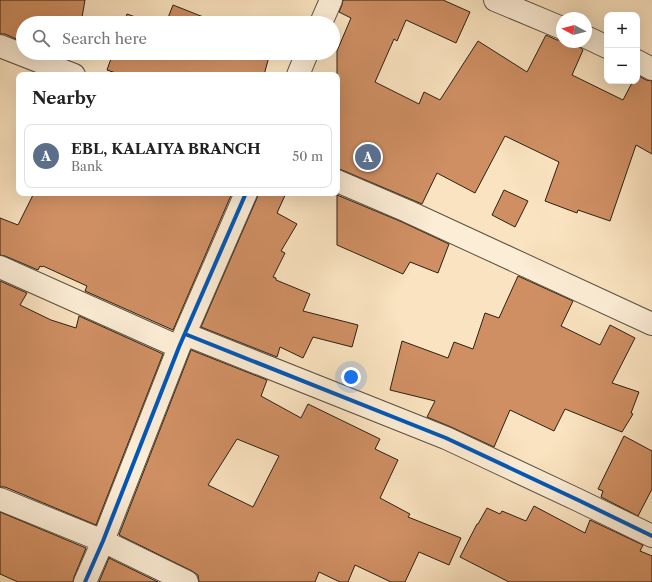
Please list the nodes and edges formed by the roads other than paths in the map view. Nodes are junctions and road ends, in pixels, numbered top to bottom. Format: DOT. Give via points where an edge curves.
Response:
graph roads {
  1 [pos="331,0"];
  2 [pos="495,0"];
  3 [pos="324,16"];
  4 [pos="556,25"];
  5 [pos="592,40"];
  6 [pos="0,46"];
  7 [pos="604,46"];
  8 [pos="16,52"];
  9 [pos="36,60"];
  10 [pos="304,60"];
  11 [pos="640,63"];
  12 [pos="652,69"];
  13 [pos="66,72"];
  14 [pos="299,72"];
  15 [pos="340,182"];
  16 [pos="245,196"];
  17 [pos="0,267"];
  18 [pos="652,324"];
  19 [pos="182,340"];
  20 [pos="0,499"];
  21 [pos="652,536"];
  22 [pos="103,541"];
  23 [pos="85,582"];
  24 [pos="188,582"];
  1 -- 3 [label="street"];
  2 -- 4 [label="street"];
  5 -- 7 [label="street"];
  6 -- 8 [label="street"];
  9 -- 13 [label="street"];
  10 -- 14 [label="street"];
  11 -- 12 [label="street"];
  15 -- 18 [label="street"];
  16 -- 19 [label="street"];
  17 -- 19 [label="street"];
  19 -- 21 [label="street" via="446,438"];
  19 -- 22 [label="street"];
  20 -- 22 [label="street"];
  22 -- 23 [label="street"];
  22 -- 24 [label="street"];
}
